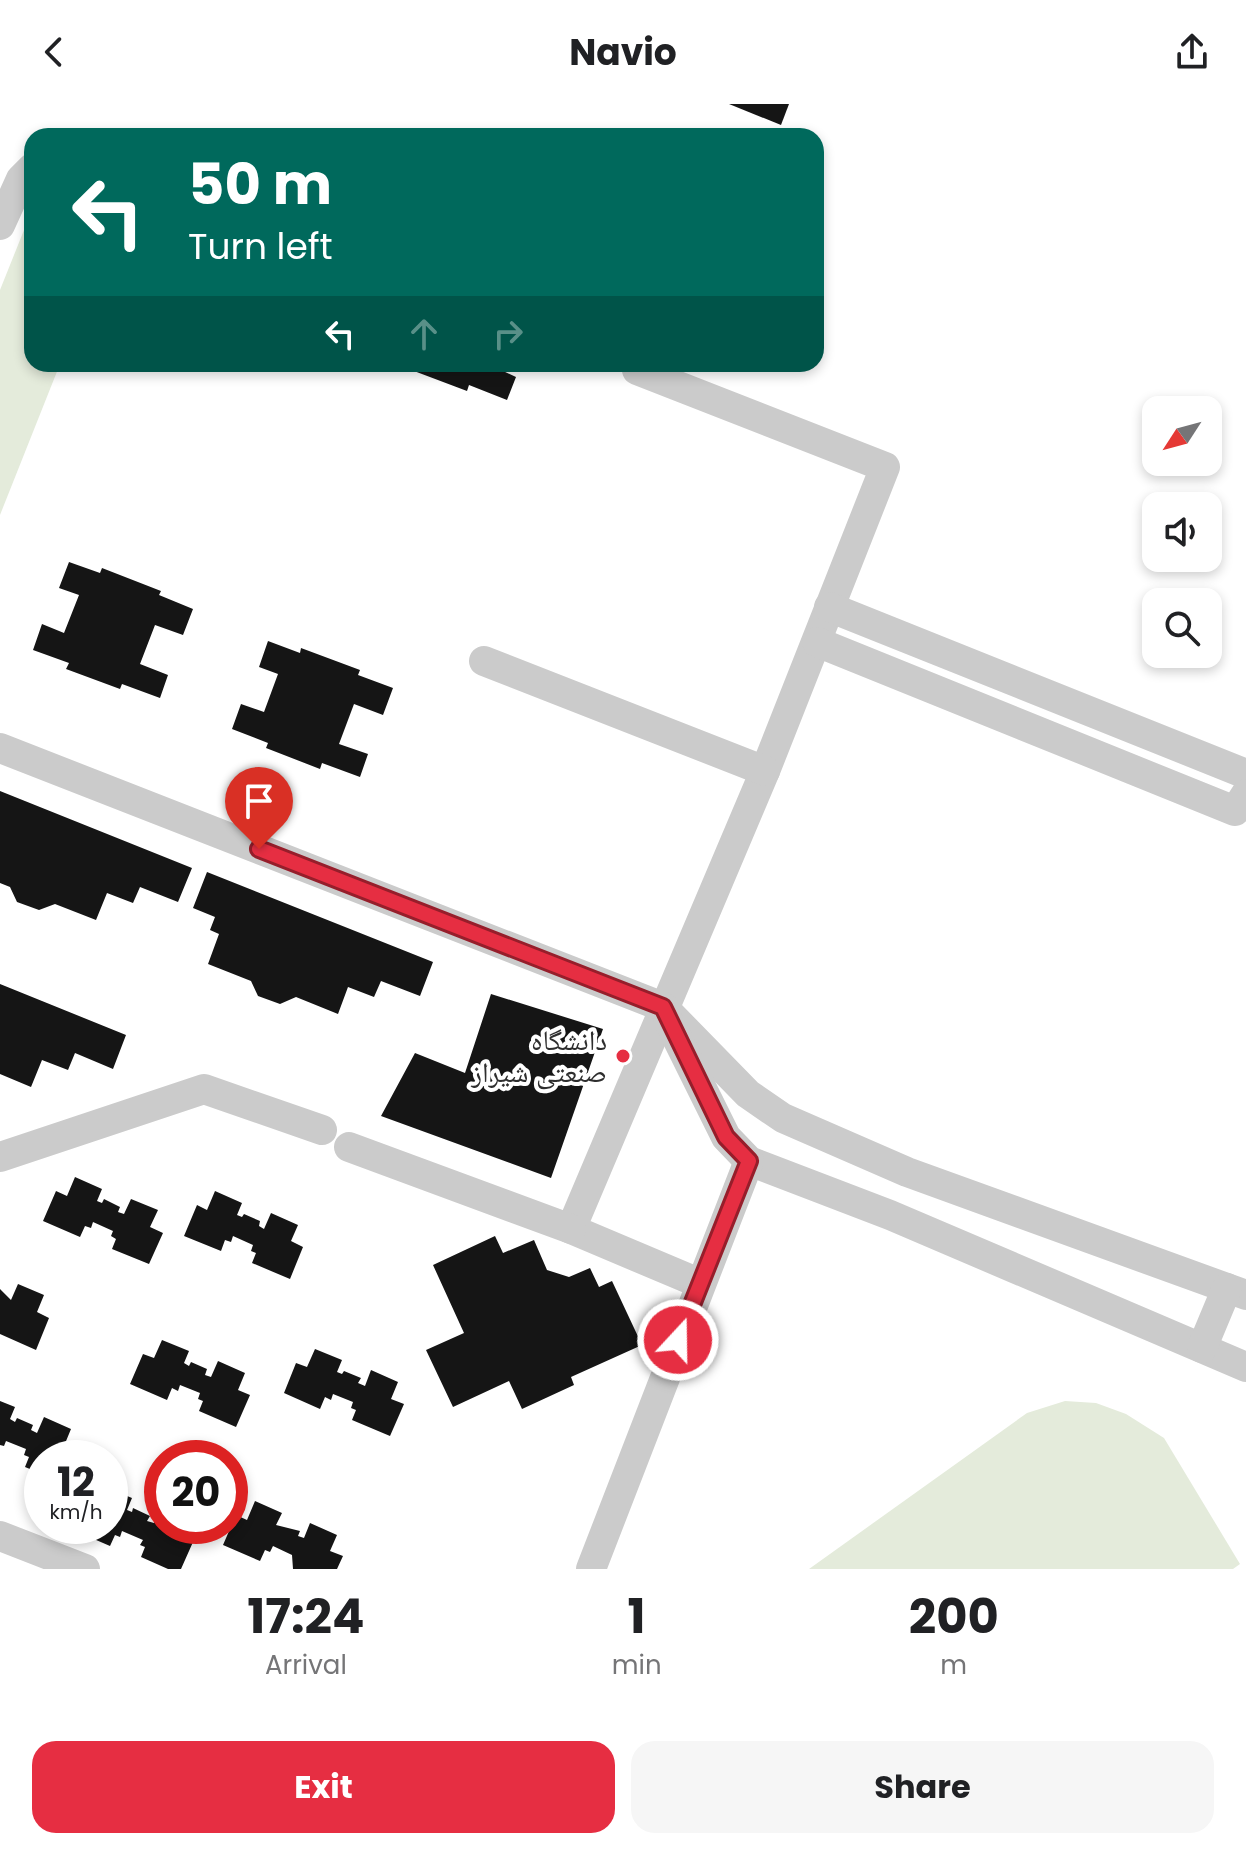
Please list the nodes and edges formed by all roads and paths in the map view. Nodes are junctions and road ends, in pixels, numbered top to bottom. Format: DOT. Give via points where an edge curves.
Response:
graph roads {
  1 [pos="24,176"];
  2 [pos="0,225"];
  3 [pos="642,372"];
  4 [pos="829,607"];
  5 [pos="817,642"];
  6 [pos="484,661"];
  7 [pos="0,748"];
  8 [pos="765,771"];
  9 [pos="1246,774"];
  10 [pos="1246,794"];
  11 [pos="663,1007"];
  12 [pos="322,1130"];
  13 [pos="349,1147"];
  14 [pos="0,1157"];
  15 [pos="749,1161"];
  16 [pos="907,1172"];
  17 [pos="890,1215"];
  18 [pos="571,1229"];
  19 [pos="699,1283"];
  20 [pos="1236,1292"];
  21 [pos="1202,1348"];
  22 [pos="1246,1367"];
  23 [pos="0,1536"];
  24 [pos="85,1569"];
  25 [pos="591,1569"];
  1 -- 2 [label="lane"];
  3 -- 4 [label="lane" via="885,467"];
  4 -- 5 [label="lane"];
  4 -- 9 [label="lane"];
  5 -- 8 [label="lane"];
  5 -- 10 [label="lane" via="1235,811"];
  6 -- 8 [label="lane"];
  7 -- 11 [label="lane"];
  8 -- 11 [label="lane"];
  11 -- 15 [label="lane" via="726,1137"];
  11 -- 16 [label="lane" via="759,1102 783,1118"];
  11 -- 18 [label="lane"];
  12 -- 14 [label="lane" via="204,1089"];
  13 -- 18 [label="lane"];
  15 -- 17 [label="lane"];
  15 -- 19 [label="lane"];
  16 -- 17 [label="lane"];
  16 -- 20 [label="lane"];
  17 -- 21 [label="lane"];
  18 -- 19 [label="lane"];
  19 -- 25 [label="lane"];
  20 -- 21 [label="lane"];
  21 -- 22 [label="lane"];
  23 -- 24 [label="lane"];
}
